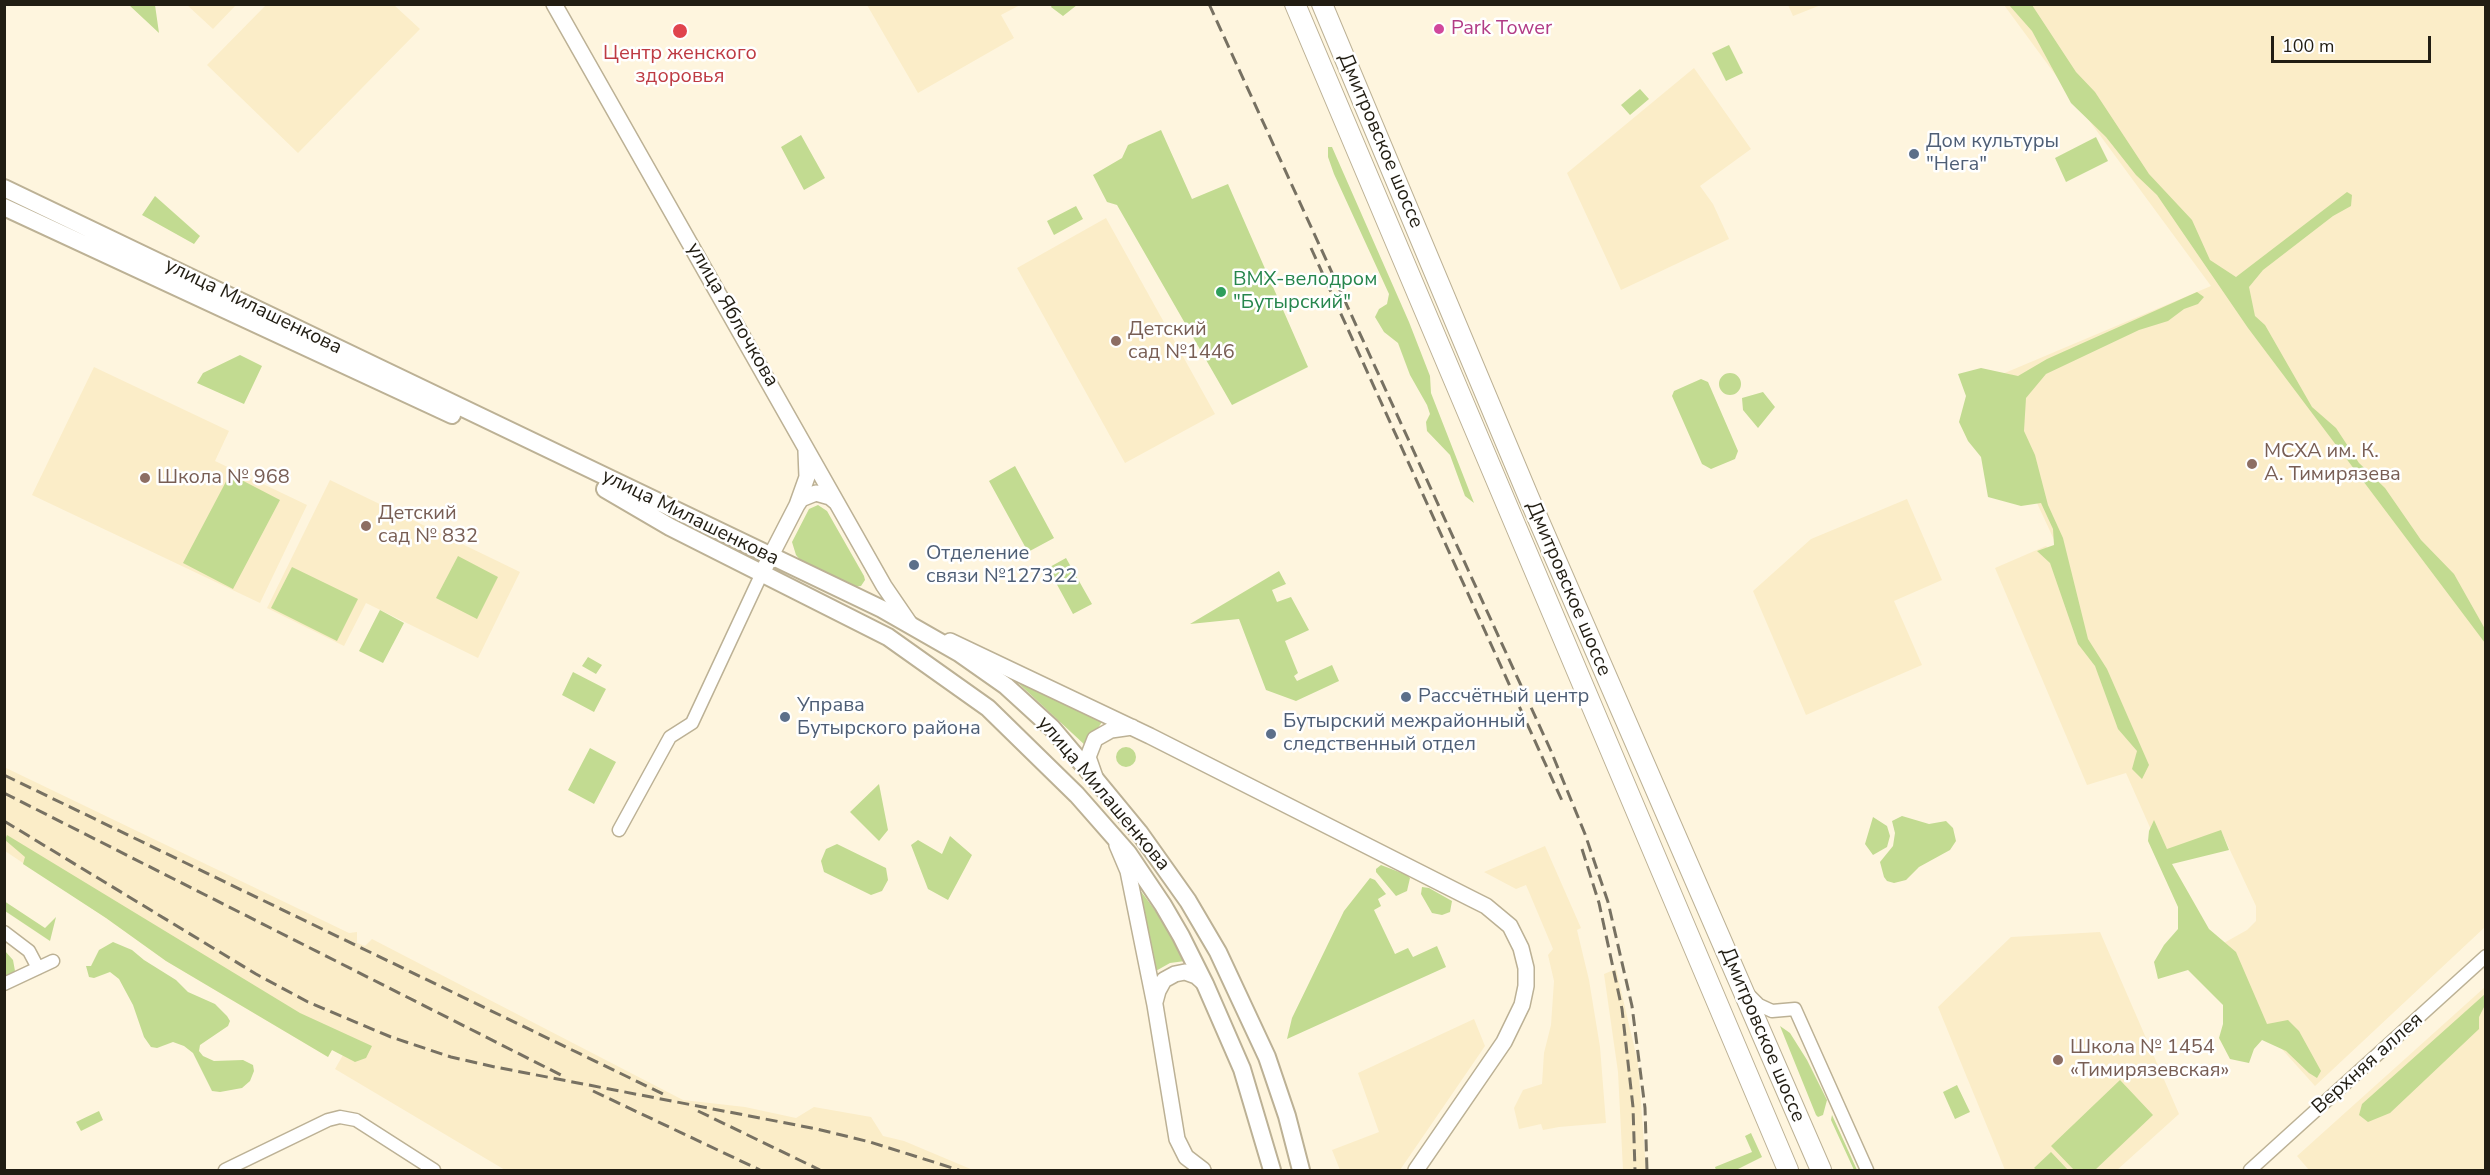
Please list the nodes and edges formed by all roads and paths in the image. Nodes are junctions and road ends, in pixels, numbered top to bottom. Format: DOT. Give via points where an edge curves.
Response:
graph roads {
  1 [pos="554,4"];
  2 [pos="1322,4"];
  3 [pos="1302,7"];
  4 [pos="4,188"];
  5 [pos="4,207"];
  6 [pos="804,443"];
  7 [pos="836,502"];
  8 [pos="797,505"];
  9 [pos="770,556"];
  10 [pos="762,573"];
  11 [pos="884,586"];
  12 [pos="882,609"];
  13 [pos="910,624"];
  14 [pos="871,628"];
  15 [pos="926,633"];
  16 [pos="1132,727"];
  17 [pos="1096,780"];
  18 [pos="1107,827"];
  19 [pos="619,830"];
  20 [pos="4,932"];
  21 [pos="2486,956"];
  22 [pos="53,961"];
  23 [pos="38,968"];
  24 [pos="4,984"];
  25 [pos="1205,984"];
  26 [pos="1742,988"];
  27 [pos="1155,1005"];
  28 [pos="225,1170"];
  29 [pos="434,1170"];
  30 [pos="1203,1170"];
  31 [pos="1272,1170"];
  32 [pos="1301,1170"];
  33 [pos="1416,1170"];
  34 [pos="1788,1170"];
  35 [pos="1821,1170"];
  36 [pos="1867,1170"];
  37 [pos="2250,1170"];
  1 -- 6 [label="street, улица Яблочкова"];
  2 -- 26 [label="main road, Дмитровское шоссе" via="1538,519"];
  3 -- 34 [label="main road, Дмитровское шоссе"];
  4 -- 9 [label="main road, улица Милашенкова"];
  5 -- 10 [label="main road, улица Милашенкова" via="620,496 670,528"];
  6 -- 7 [label="street, улица Яблочкова"];
  6 -- 8 [label="street" via="807,477"];
  7 -- 8 [label="street" via="816,493"];
  7 -- 11 [label="street, улица Яблочкова"];
  8 -- 9 [label="street"];
  9 -- 10 [label="street"];
  9 -- 12 [label="main road, улица Милашенкова"];
  10 -- 14 [label="main road, улица Милашенкова"];
  10 -- 19 [label="street" via="692,723 670,737"];
  11 -- 12 [label="street"];
  11 -- 13 [label="street, улица Яблочкова"];
  12 -- 13 [label="main road, улица Милашенкова"];
  12 -- 14 [label="street"];
  13 -- 15 [label="main road, улица Милашенкова"];
  14 -- 18 [label="main road, улица Милашенкова" via="919,657 988,708"];
  15 -- 16 [label="street" via="962,646"];
  15 -- 17 [label="main road, улица Милашенкова" via="1006,686 1052,728"];
  16 -- 17 [label="street" via="1111,730 1095,739 1088,757"];
  16 -- 33 [label="street" via="1486,906 1510,926 1526,968 1522,1005 1504,1042"];
  17 -- 32 [label="main road, улица Милашенкова" via="1188,901 1218,952 1267,1057"];
  18 -- 25 [label="main road, улица Милашенкова" via="1163,905"];
  18 -- 27 [label="street" via="1128,871"];
  20 -- 23 [label="street" via="29,951"];
  21 -- 37 [label="street, Верхняя аллея"];
  22 -- 23 [label="street"];
  23 -- 24 [label="street"];
  25 -- 27 [label="street" via="1185,972 1175,974 1164,980"];
  25 -- 31 [label="main road, улица Милашенкова" via="1242,1069"];
  26 -- 35 [label="main road, Дмитровское шоссе"];
  26 -- 36 [label="street" via="1759,1005 1772,1011 1795,1008"];
  27 -- 30 [label="street" via="1177,1139 1186,1157"];
  28 -- 29 [label="street" via="340,1117 356,1120"];
}
